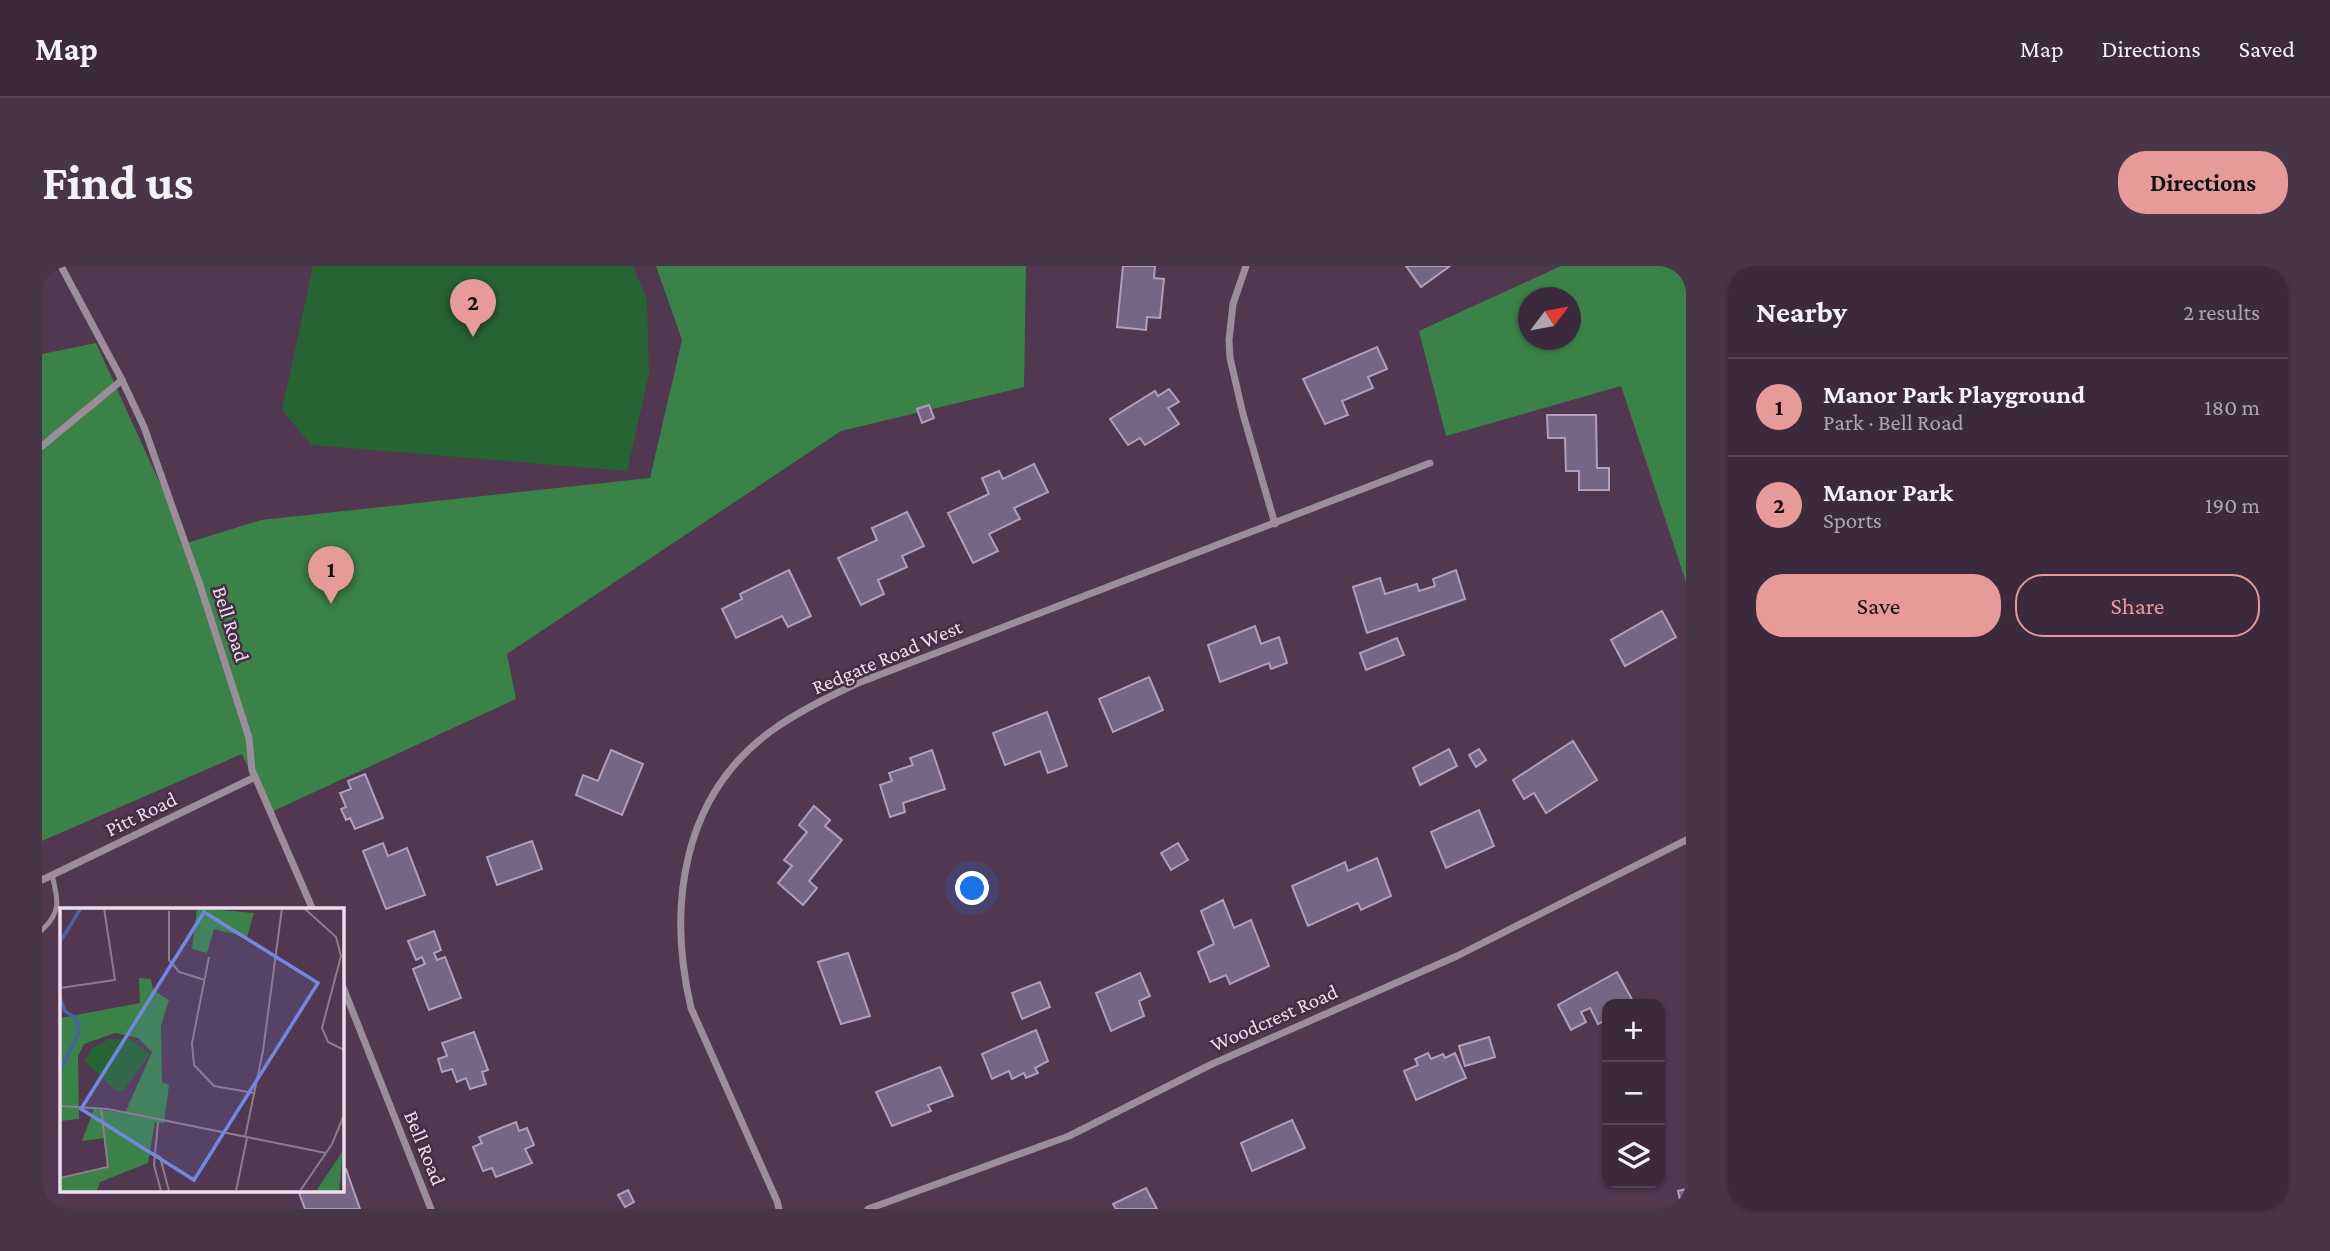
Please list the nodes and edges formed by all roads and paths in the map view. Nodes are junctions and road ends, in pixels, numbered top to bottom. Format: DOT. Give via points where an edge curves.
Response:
graph roads {
  1 [pos="61,266"];
  2 [pos="1247,266"];
  3 [pos="122,380"];
  4 [pos="42,446"];
  5 [pos="1430,463"];
  6 [pos="1275,524"];
  7 [pos="255,777"];
  8 [pos="1686,840"];
  9 [pos="52,875"];
  10 [pos="42,880"];
  11 [pos="312,908"];
  12 [pos="42,930"];
  13 [pos="343,987"];
  14 [pos="431,1209"];
  15 [pos="779,1209"];
  16 [pos="868,1209"];
  1 -- 3 [label="street, Bell Road"];
  2 -- 6 [label="street" via="1233,304 1230,358"];
  3 -- 4 [label="street"];
  3 -- 7 [label="street, Bell Road" via="144,427 200,585 249,738"];
  5 -- 6 [label="street, Redgate Road West"];
  6 -- 15 [label="street, Redgate Road West" via="858,683 774,728 727,775 706,807 682,884 679,936 683,975 691,1008"];
  7 -- 9 [label="street, Pitt Road"];
  7 -- 11 [label="street, Bell Road"];
  8 -- 16 [label="street, Woodcrest Road" via="1457,956 1210,1065 1069,1136"];
  9 -- 10 [label="street, Pitt Road"];
  9 -- 12 [label="lane" via="58,898 54,920"];
  13 -- 14 [label="street, Bell Road"];
}
